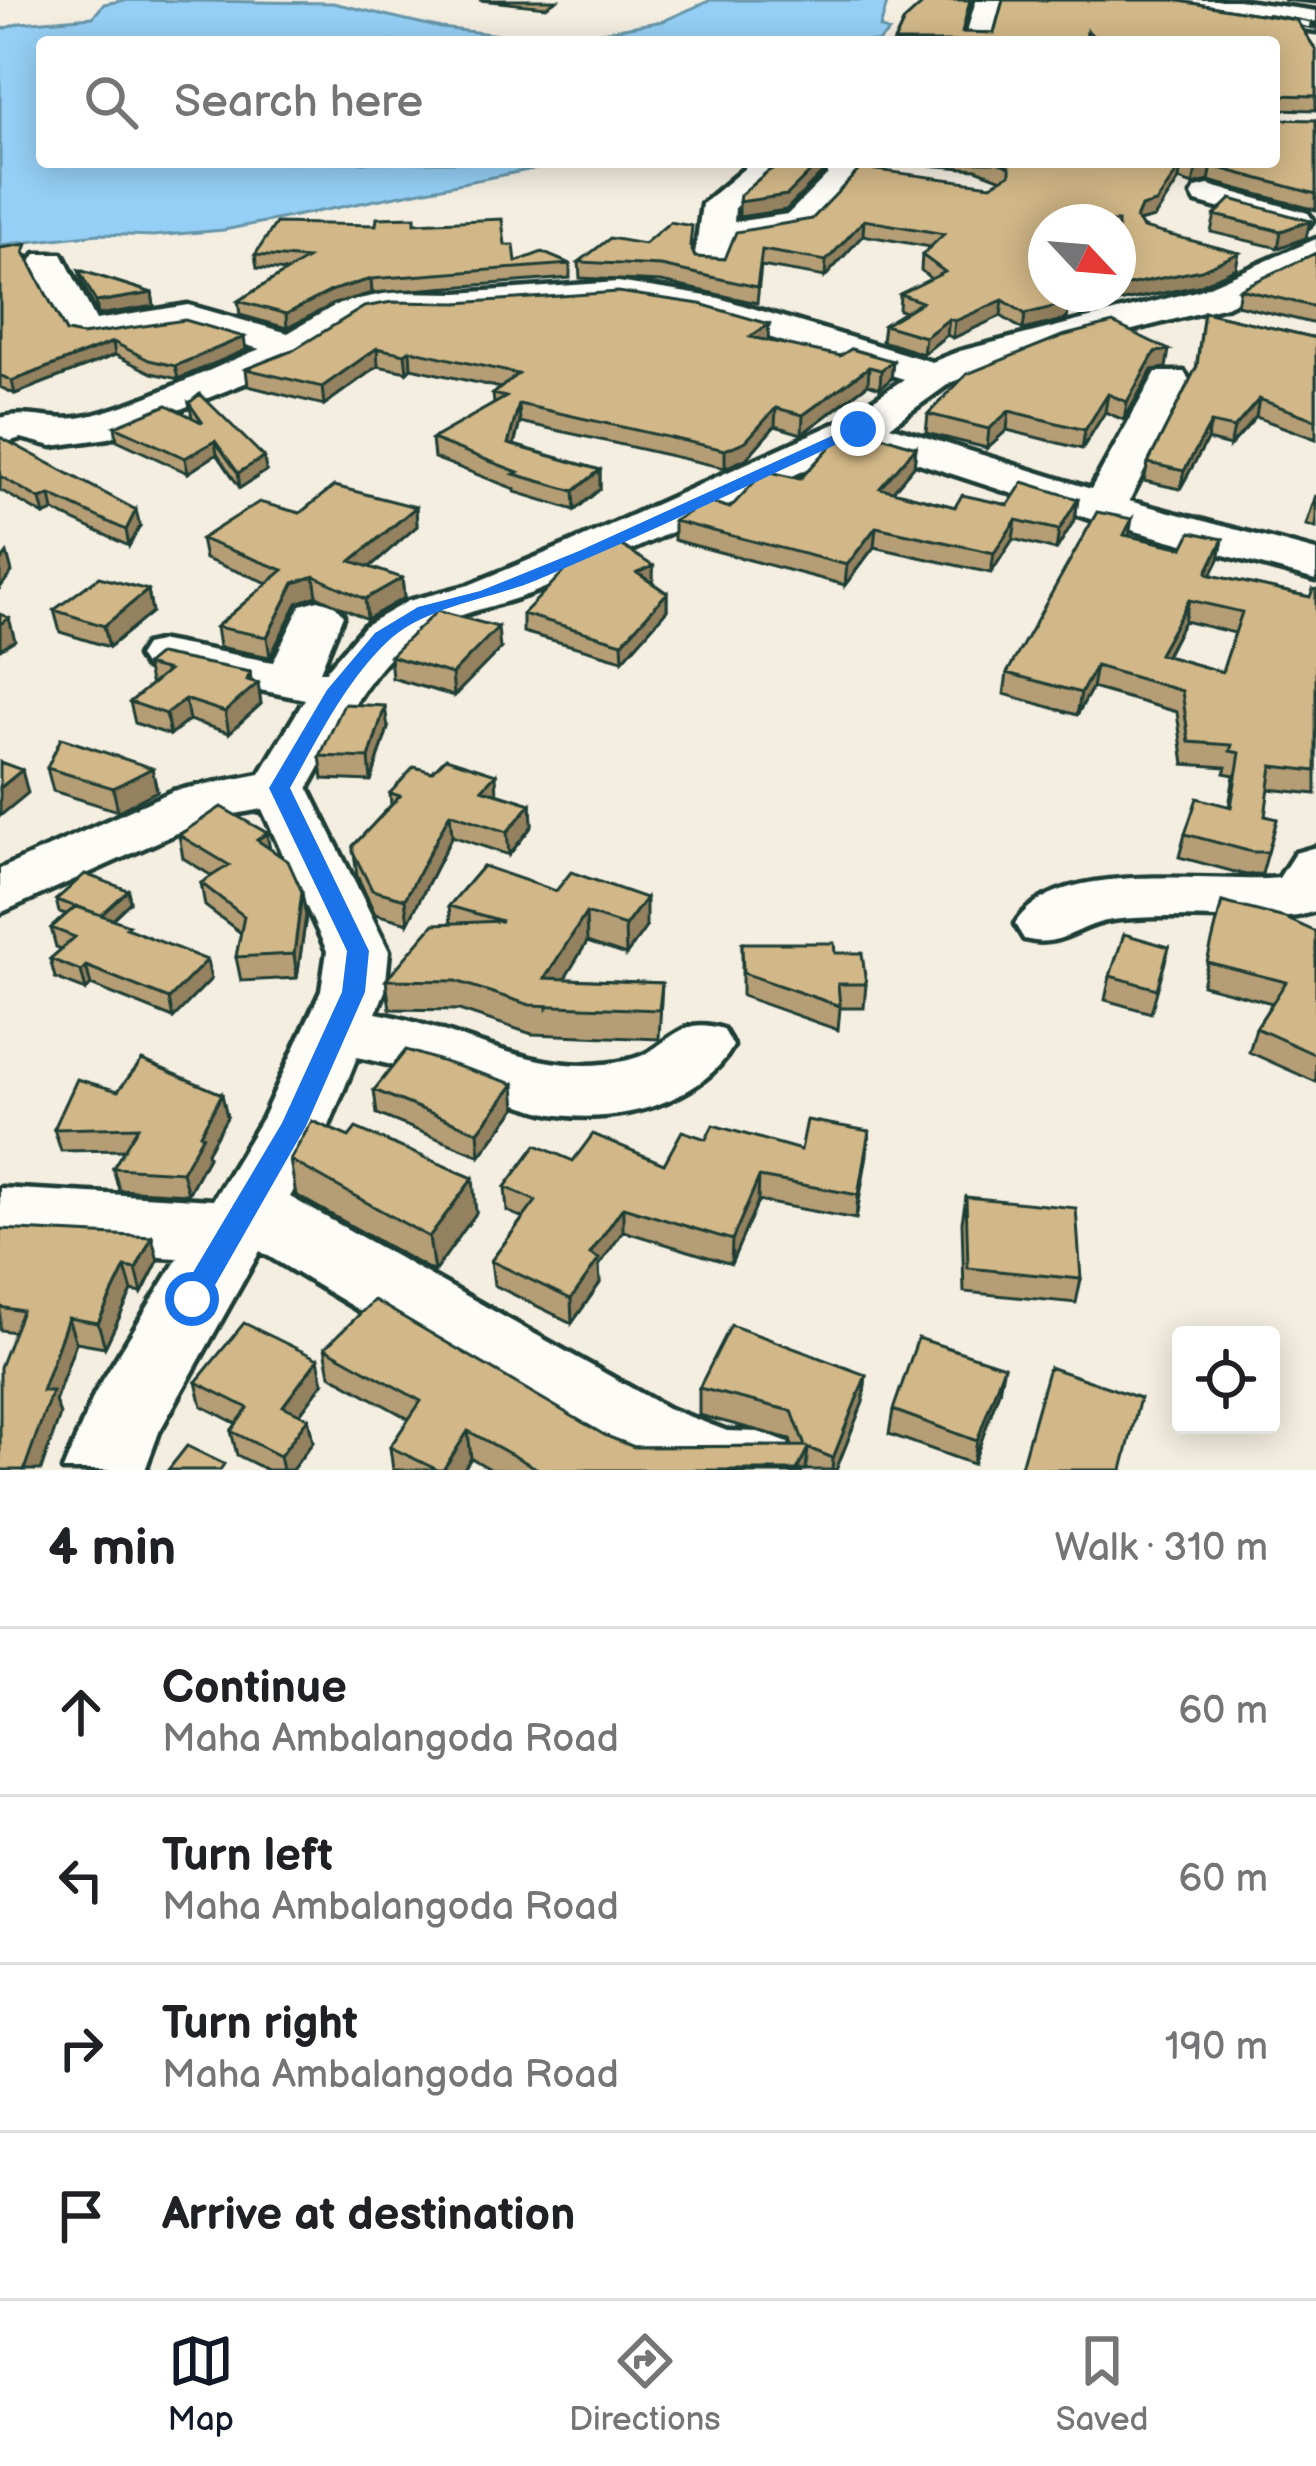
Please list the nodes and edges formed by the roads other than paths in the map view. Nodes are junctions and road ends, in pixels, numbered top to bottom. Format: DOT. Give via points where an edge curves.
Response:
graph roads {
  1 [pos="989,0"];
  2 [pos="1174,0"];
  3 [pos="1316,21"];
  4 [pos="979,36"];
  5 [pos="761,168"];
  6 [pos="843,168"];
  7 [pos="862,168"];
  8 [pos="880,172"];
  9 [pos="1208,195"];
  10 [pos="712,236"];
  11 [pos="1288,249"];
  12 [pos="49,262"];
  13 [pos="1136,291"];
  14 [pos="1182,305"];
  15 [pos="706,306"];
  16 [pos="1244,322"];
  17 [pos="294,347"];
  18 [pos="936,375"];
  19 [pos="1170,381"];
  20 [pos="858,429"];
  21 [pos="0,431"];
  22 [pos="1103,508"];
  23 [pos="1316,566"];
  24 [pos="318,615"];
  25 [pos="163,656"];
  26 [pos="314,685"];
  27 [pos="280,788"];
  28 [pos="1316,867"];
  29 [pos="0,893"];
  30 [pos="1046,924"];
  31 [pos="336,1029"];
  32 [pos="700,1046"];
  33 [pos="0,1218"];
  34 [pos="239,1219"];
  35 [pos="104,1470"];
  36 [pos="759,1470"];
  1 -- 4 [label="street"];
  2 -- 3 [label="highway"];
  5 -- 10 [label="street" via="719,204"];
  6 -- 10 [label="street" via="798,223"];
  7 -- 8 [label="street"];
  9 -- 11 [label="street"];
  10 -- 15 [label="street"];
  11 -- 14 [label="street" via="1213,298"];
  12 -- 17 [label="street" via="84,333 188,316"];
  13 -- 14 [label="street"];
  14 -- 16 [label="street"];
  14 -- 18 [label="street" via="1024,343"];
  15 -- 17 [label="street" via="588,293 370,305"];
  15 -- 18 [label="street"];
  17 -- 21 [label="street" via="94,429"];
  18 -- 20 [label="street"];
  19 -- 22 [label="street"];
  20 -- 22 [label="street"];
  20 -- 26 [label="street" via="585,554 424,611"];
  22 -- 23 [label="street"];
  24 -- 26 [label="street"];
  25 -- 26 [label="street"];
  26 -- 27 [label="street"];
  27 -- 29 [label="street" via="193,805"];
  27 -- 31 [label="street" via="358,951 353,992"];
  28 -- 30 [label="street" via="1298,896 1117,897 1065,910"];
  31 -- 32 [label="street" via="554,1089 604,1090 667,1075"];
  31 -- 34 [label="street" via="294,1126"];
  33 -- 34 [label="street"];
  34 -- 35 [label="street" via="124,1419"];
  34 -- 36 [label="street" via="638,1434 727,1468"];
}
